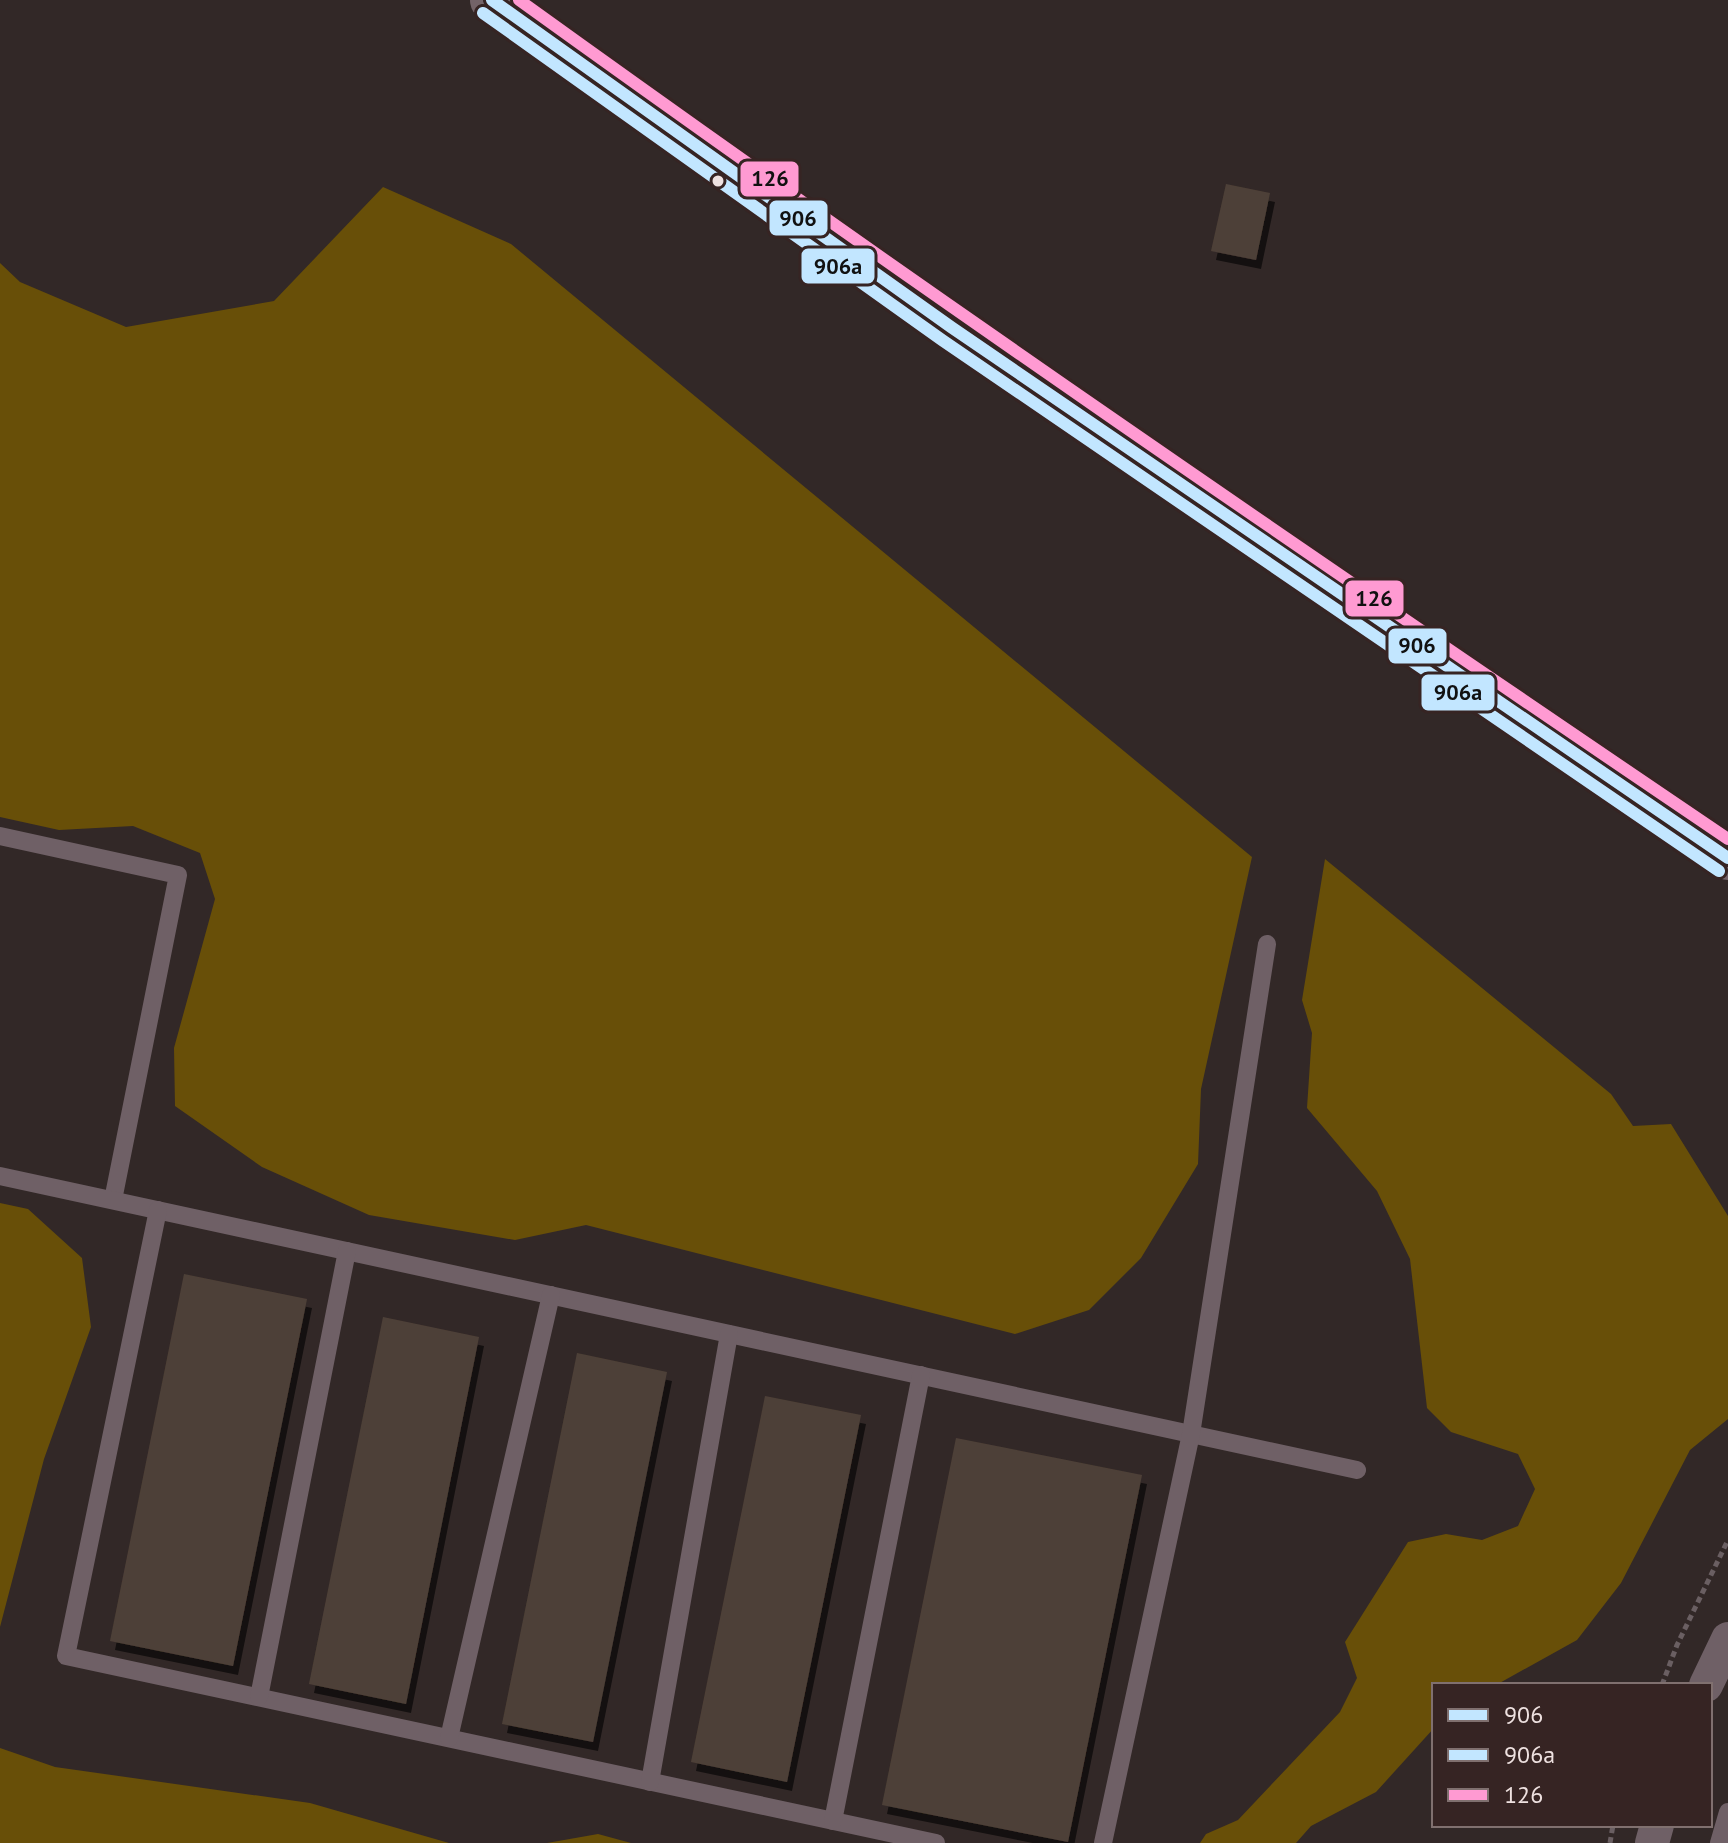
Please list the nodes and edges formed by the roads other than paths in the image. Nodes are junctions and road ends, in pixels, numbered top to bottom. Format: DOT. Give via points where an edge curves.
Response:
graph roads {
  1 [pos="492,0"];
  2 [pos="0,836"];
  3 [pos="1728,858"];
  4 [pos="1267,944"];
  5 [pos="0,1176"];
  6 [pos="113,1200"];
  7 [pos="158,1210"];
  8 [pos="347,1251"];
  9 [pos="551,1295"];
  10 [pos="729,1334"];
  11 [pos="921,1375"];
  12 [pos="1191,1434"];
  13 [pos="1357,1470"];
  14 [pos="1728,1639"];
  15 [pos="1707,1683"];
  16 [pos="259,1697"];
  17 [pos="449,1738"];
  18 [pos="650,1782"];
  19 [pos="1728,1812"];
  20 [pos="833,1821"];
  21 [pos="936,1843"];
  22 [pos="1103,1843"];
  23 [pos="1719,1843"];
  1 -- 3 [label="street" via="773,203"];
  2 -- 6 [label="lane" via="178,875"];
  4 -- 12 [label="lane"];
  5 -- 6 [label="lane"];
  6 -- 7 [label="lane"];
  7 -- 8 [label="lane"];
  7 -- 16 [label="lane" via="66,1656"];
  8 -- 9 [label="lane"];
  8 -- 16 [label="lane"];
  9 -- 10 [label="lane"];
  9 -- 17 [label="lane"];
  10 -- 11 [label="lane"];
  10 -- 18 [label="lane"];
  11 -- 12 [label="lane"];
  11 -- 20 [label="lane"];
  12 -- 13 [label="lane"];
  12 -- 22 [label="lane"];
  14 -- 15 [label="street"];
  16 -- 17 [label="lane"];
  17 -- 18 [label="lane"];
  18 -- 20 [label="lane"];
  19 -- 23 [label="lane"];
  20 -- 21 [label="lane"];
}
